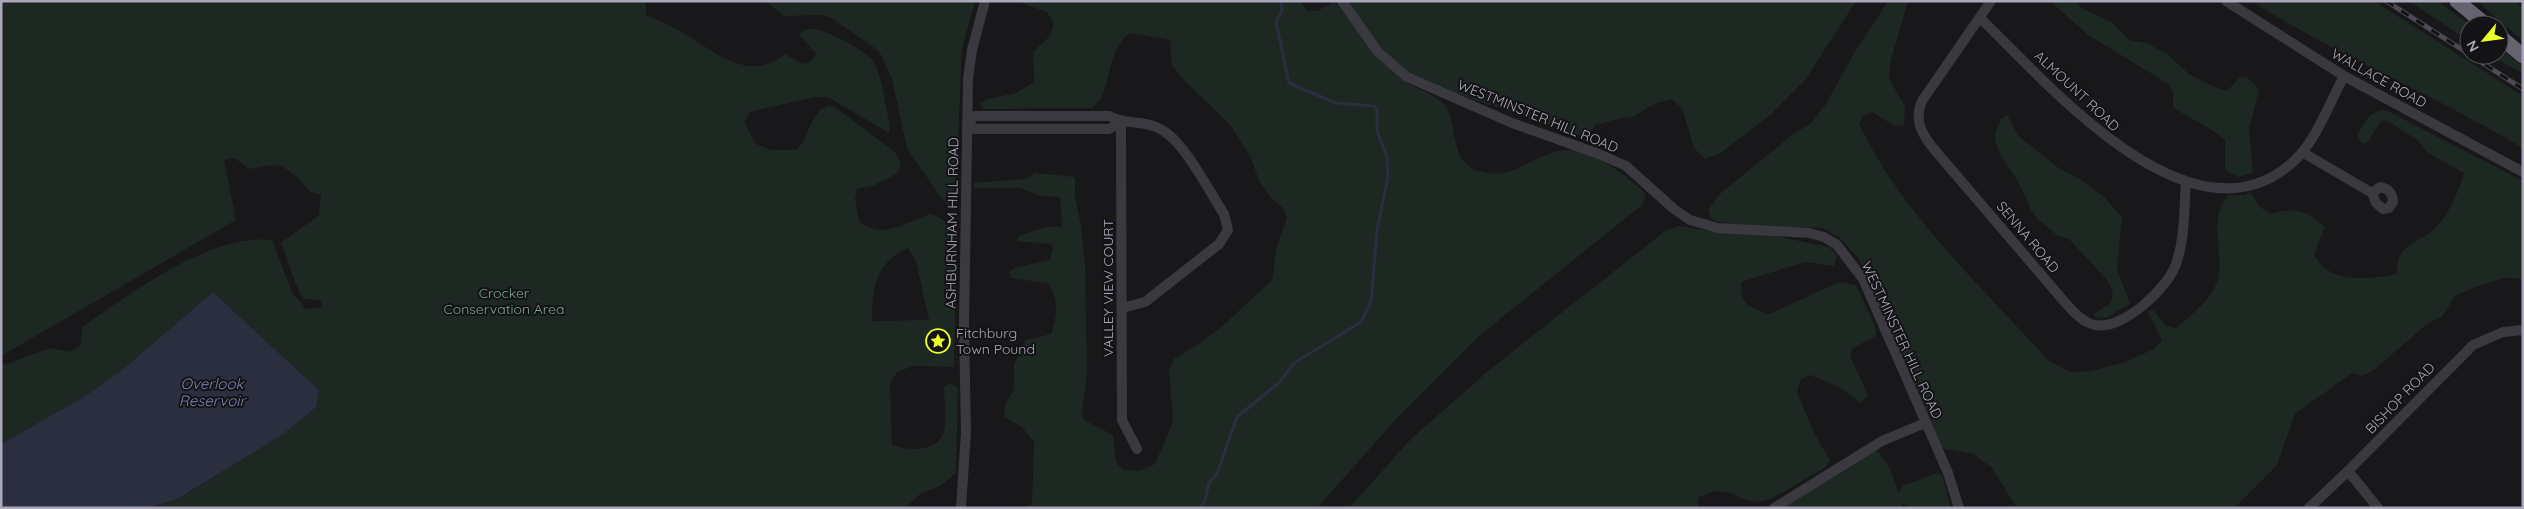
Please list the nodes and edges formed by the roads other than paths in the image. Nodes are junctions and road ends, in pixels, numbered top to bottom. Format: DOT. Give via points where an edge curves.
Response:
graph roads {
  1 [pos="985,1"];
  2 [pos="1342,1"];
  3 [pos="1991,1"];
  4 [pos="2226,1"];
  5 [pos="2457,1"];
  6 [pos="2474,15"];
  7 [pos="1980,19"];
  8 [pos="2509,44"];
  9 [pos="2523,56"];
  10 [pos="2344,76"];
  11 [pos="967,122"];
  12 [pos="1120,122"];
  13 [pos="2302,152"];
  14 [pos="2523,172"];
  15 [pos="2186,181"];
  16 [pos="2372,193"];
  17 [pos="1122,308"];
  18 [pos="2523,330"];
  19 [pos="1925,423"];
  20 [pos="1137,449"];
  21 [pos="2348,471"];
  22 [pos="961,508"];
  23 [pos="1774,508"];
  24 [pos="1959,508"];
  25 [pos="2310,508"];
  26 [pos="2378,508"];
  1 -- 11 [label="street, ASHBURNHAM HILL ROAD" via="969,68"];
  2 -- 19 [label="street, WESTMINSTER HILL ROAD" via="1378,52 1407,77 1512,123 1626,166 1690,220 1718,228 1808,233 1830,240 1862,279"];
  3 -- 7 [label="street, SENNA ROAD"];
  4 -- 10 [label="street, WALLACE ROAD"];
  5 -- 6 [label="highway"];
  7 -- 15 [label="street, ALMOUNT ROAD" via="2097,131 2139,160"];
  7 -- 15 [label="street, SENNA ROAD" via="1922,101 1919,126 1933,148 2079,316 2098,325 2117,321 2168,281 2179,251"];
  8 -- 9 [label="highway"];
  10 -- 13 [label="street, ALMOUNT ROAD"];
  10 -- 14 [label="street, WALLACE ROAD"];
  11 -- 12 [label="street" via="975,116 1109,116"];
  11 -- 22 [label="street, ASHBURNHAM HILL ROAD" via="966,432"];
  12 -- 17 [label="street, VALLEY VIEW COURT"];
  12 -- 17 [label="street" via="1153,126 1173,138 1224,214 1228,230 1215,248 1146,302"];
  13 -- 15 [label="street, ALMOUNT ROAD" via="2282,170 2250,185 2228,188"];
  13 -- 16 [label="street"];
  17 -- 20 [label="street, VALLEY VIEW COURT" via="1122,420"];
  18 -- 21 [label="street, BISHOP ROAD" via="2503,332 2473,345"];
  19 -- 23 [label="street" via="1882,441"];
  19 -- 24 [label="street, WESTMINSTER HILL ROAD" via="1948,473"];
  21 -- 25 [label="street, BISHOP ROAD"];
  21 -- 26 [label="street"];
}
